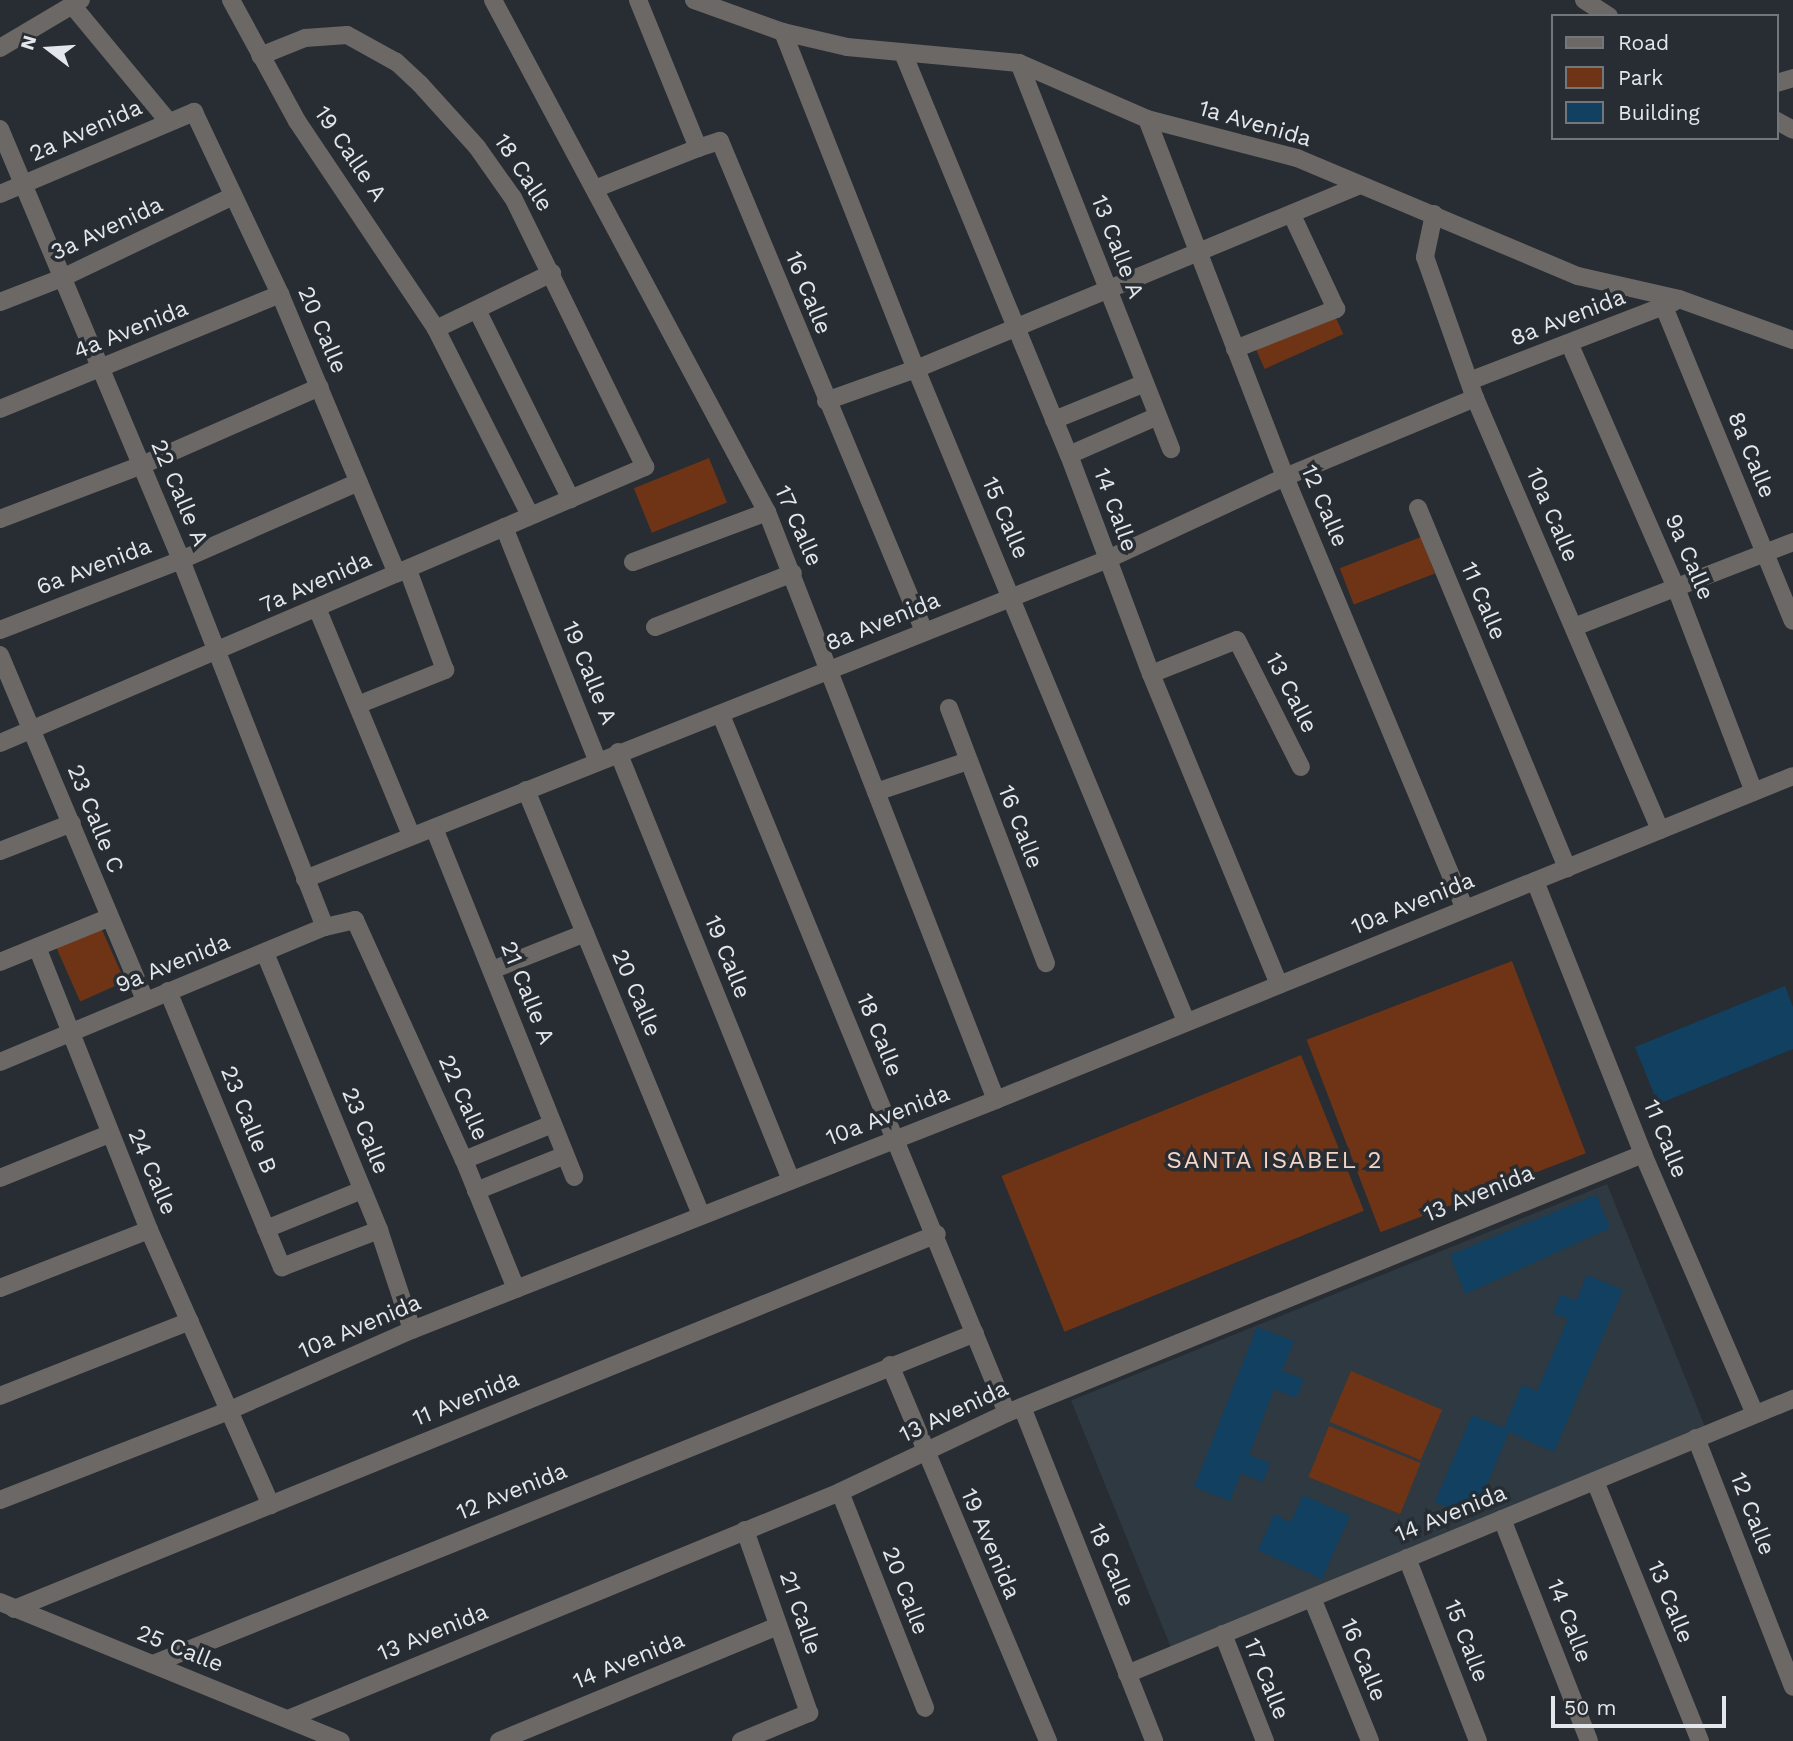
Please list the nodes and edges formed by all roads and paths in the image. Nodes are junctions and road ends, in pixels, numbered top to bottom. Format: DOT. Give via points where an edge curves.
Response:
graph roads {
  1 [pos="231,0"];
  2 [pos="493,0"];
  3 [pos="638,0"];
  4 [pos="694,0"];
  5 [pos="1584,0"];
  6 [pos="77,3"];
  7 [pos="1606,14"];
  8 [pos="783,32"];
  9 [pos="0,48"];
  10 [pos="903,53"];
  11 [pos="260,55"];
  12 [pos="1019,63"];
  13 [pos="192,111"];
  14 [pos="1147,119"];
  15 [pos="168,121"];
  16 [pos="0,129"];
  17 [pos="698,148"];
  18 [pos="23,185"];
  19 [pos="1357,186"];
  20 [pos="597,188"];
  21 [pos="0,194"];
  22 [pos="233,196"];
  23 [pos="1434,214"];
  24 [pos="1292,215"];
  25 [pos="1197,254"];
  26 [pos="552,273"];
  27 [pos="62,278"];
  28 [pos="1107,291"];
  29 [pos="280,295"];
  30 [pos="0,302"];
  31 [pos="1672,303"];
  32 [pos="478,312"];
  33 [pos="1017,327"];
  34 [pos="436,329"];
  35 [pos="1791,344"];
  36 [pos="1570,345"];
  37 [pos="1234,349"];
  38 [pos="916,369"];
  39 [pos="100,370"];
  40 [pos="1472,380"];
  41 [pos="1145,383"];
  42 [pos="320,387"];
  43 [pos="1475,398"];
  44 [pos="826,401"];
  45 [pos="0,409"];
  46 [pos="1158,416"];
  47 [pos="1054,420"];
  48 [pos="1171,449"];
  49 [pos="1069,455"];
  50 [pos="646,463"];
  51 [pos="142,465"];
  52 [pos="1285,477"];
  53 [pos="359,482"];
  54 [pos="571,499"];
  55 [pos="1418,508"];
  56 [pos="767,512"];
  57 [pos="530,515"];
  58 [pos="0,519"];
  59 [pos="504,527"];
  60 [pos="1793,542"];
  61 [pos="1765,553"];
  62 [pos="181,560"];
  63 [pos="1106,560"];
  64 [pos="633,562"];
  65 [pos="403,572"];
  66 [pos="793,573"];
  67 [pos="1676,588"];
  68 [pos="1012,596"];
  69 [pos="317,608"];
  70 [pos="1793,621"];
  71 [pos="655,627"];
  72 [pos="1574,627"];
  73 [pos="0,630"];
  74 [pos="924,631"];
  75 [pos="217,653"];
  76 [pos="0,655"];
  77 [pos="831,669"];
  78 [pos="1151,674"];
  79 [pos="360,704"];
  80 [pos="949,708"];
  81 [pos="721,715"];
  82 [pos="31,729"];
  83 [pos="0,743"];
  84 [pos="618,752"];
  85 [pos="597,760"];
  86 [pos="968,761"];
  87 [pos="1301,767"];
  88 [pos="1793,776"];
  89 [pos="526,790"];
  90 [pos="876,792"];
  91 [pos="1754,792"];
  92 [pos="72,823"];
  93 [pos="433,828"];
  94 [pos="1660,830"];
  95 [pos="411,835"];
  96 [pos="0,851"];
  97 [pos="1567,868"];
  98 [pos="305,879"];
  99 [pos="1535,881"];
  100 [pos="1465,909"];
  101 [pos="108,918"];
  102 [pos="325,927"];
  103 [pos="362,928"];
  104 [pos="584,933"];
  105 [pos="37,947"];
  106 [pos="265,953"];
  107 [pos="0,962"];
  108 [pos="1046,963"];
  109 [pos="492,970"];
  110 [pos="1279,985"];
  111 [pos="168,991"];
  112 [pos="145,1000"];
  113 [pos="1186,1021"];
  114 [pos="72,1033"];
  115 [pos="0,1062"];
  116 [pos="996,1100"];
  117 [pos="552,1124"];
  118 [pos="109,1134"];
  119 [pos="895,1139"];
  120 [pos="1643,1154"];
  121 [pos="565,1155"];
  122 [pos="464,1160"];
  123 [pos="575,1177"];
  124 [pos="0,1178"];
  125 [pos="791,1180"];
  126 [pos="362,1190"];
  127 [pos="476,1191"];
  128 [pos="701,1214"];
  129 [pos="267,1229"];
  130 [pos="149,1230"];
  131 [pos="379,1230"];
  132 [pos="937,1234"];
  133 [pos="0,1288"];
  134 [pos="516,1289"];
  135 [pos="190,1321"];
  136 [pos="412,1330"];
  137 [pos="975,1333"];
  138 [pos="890,1365"];
  139 [pos="0,1396"];
  140 [pos="1791,1406"];
  141 [pos="1014,1410"];
  142 [pos="228,1411"];
  143 [pos="1755,1414"];
  144 [pos="1696,1438"];
  145 [pos="925,1454"];
  146 [pos="1595,1481"];
  147 [pos="839,1492"];
  148 [pos="0,1500"];
  149 [pos="271,1505"];
  150 [pos="1502,1519"];
  151 [pos="745,1530"];
  152 [pos="1407,1558"];
  153 [pos="1312,1598"];
  154 [pos="7,1606"];
  155 [pos="778,1626"];
  156 [pos="1223,1634"];
  157 [pos="153,1664"];
  158 [pos="1127,1674"];
  159 [pos="1793,1686"];
  160 [pos="925,1708"];
  161 [pos="288,1719"];
  162 [pos="341,1741"];
  163 [pos="499,1741"];
  164 [pos="741,1741"];
  165 [pos="1048,1741"];
  166 [pos="1154,1741"];
  167 [pos="1265,1741"];
  168 [pos="1370,1741"];
  169 [pos="1478,1741"];
  170 [pos="1589,1741"];
  171 [pos="1700,1741"];
  1 -- 11 [label="street, 19 Calle A"];
  2 -- 20 [label="street, 17 Calle"];
  3 -- 17 [label="street"];
  4 -- 8 [label="street, 1a Avenida"];
  5 -- 7 [label="street"];
  6 -- 9 [label="street"];
  6 -- 15 [label="street"];
  8 -- 10 [label="street, 1a Avenida" via="846,47"];
  8 -- 38 [label="street, 15 Calle"];
  10 -- 12 [label="street, 1a Avenida" via="984,56"];
  10 -- 33 [label="street, 14 Calle"];
  11 -- 26 [label="street, 18 Calle" via="330,33 365,42 396,61 477,147 513,198"];
  11 -- 34 [label="street, 19 Calle A" via="297,121"];
  12 -- 14 [label="street, 1a Avenida"];
  12 -- 28 [label="street, 13 Calle A"];
  13 -- 15 [label="street, 2a Avenida"];
  13 -- 22 [label="street, 20 Calle"];
  14 -- 19 [label="street, 1a Avenida" via="1297,158"];
  14 -- 25 [label="street, 12 Calle"];
  15 -- 18 [label="street, 2a Avenida"];
  16 -- 18 [label="street, 22 Calle A"];
  17 -- 20 [label="street"];
  17 -- 44 [label="street, 16 Calle" via="720,141"];
  18 -- 21 [label="street, 2a Avenida"];
  18 -- 27 [label="street, 22 Calle A"];
  19 -- 23 [label="street, 1a Avenida"];
  19 -- 24 [label="street"];
  20 -- 56 [label="street, 17 Calle"];
  22 -- 27 [label="street, 3a Avenida"];
  22 -- 29 [label="street, 20 Calle"];
  23 -- 31 [label="street, 1a Avenida" via="1578,276"];
  23 -- 40 [label="street, 10a Calle" via="1425,257"];
  24 -- 25 [label="street"];
  24 -- 37 [label="street" via="1336,309"];
  25 -- 28 [label="street"];
  25 -- 37 [label="street, 12 Calle"];
  26 -- 32 [label="street"];
  26 -- 50 [label="street, 18 Calle"];
  27 -- 30 [label="street, 3a Avenida"];
  27 -- 39 [label="street, 22 Calle A"];
  28 -- 33 [label="street"];
  28 -- 41 [label="street, 13 Calle A"];
  29 -- 39 [label="street, 4a Avenida"];
  29 -- 42 [label="street, 20 Calle"];
  31 -- 35 [label="street, 1a Avenida"];
  31 -- 36 [label="street, 8a Avenida"];
  31 -- 61 [label="street, 8a Calle"];
  32 -- 34 [label="street"];
  32 -- 54 [label="street"];
  33 -- 38 [label="street"];
  33 -- 47 [label="street, 14 Calle"];
  34 -- 57 [label="street, 19 Calle A"];
  36 -- 40 [label="street, 8a Avenida"];
  36 -- 67 [label="street, 9a Calle"];
  37 -- 52 [label="street, 12 Calle"];
  38 -- 44 [label="street"];
  38 -- 68 [label="street, 15 Calle"];
  39 -- 45 [label="street, 4a Avenida"];
  39 -- 51 [label="street, 22 Calle A"];
  40 -- 43 [label="street, 10a Calle"];
  41 -- 46 [label="street, 13 Calle A"];
  41 -- 47 [label="street"];
  42 -- 51 [label="street"];
  42 -- 53 [label="street, 20 Calle"];
  43 -- 52 [label="street, 8a Avenida"];
  43 -- 72 [label="street, 10a Calle"];
  44 -- 74 [label="street, 16 Calle"];
  46 -- 48 [label="street, 13 Calle A"];
  46 -- 49 [label="street"];
  47 -- 49 [label="street, 14 Calle"];
  49 -- 63 [label="street, 14 Calle"];
  50 -- 54 [label="street, 7a Avenida" via="642,470"];
  51 -- 58 [label="street"];
  51 -- 62 [label="street, 22 Calle A"];
  52 -- 63 [label="street, 8a Avenida"];
  52 -- 100 [label="street, 12 Calle"];
  53 -- 62 [label="street, 6a Avenida"];
  53 -- 65 [label="street, 20 Calle"];
  54 -- 57 [label="street, 7a Avenida"];
  55 -- 97 [label="street, 11 Calle"];
  56 -- 64 [label="street"];
  56 -- 66 [label="street, 17 Calle"];
  57 -- 59 [label="street, 7a Avenida"];
  59 -- 65 [label="street, 7a Avenida"];
  59 -- 85 [label="street, 19 Calle A"];
  60 -- 61 [label="street"];
  61 -- 67 [label="street"];
  61 -- 70 [label="street, 8a Calle"];
  62 -- 73 [label="street, 6a Avenida"];
  62 -- 75 [label="street, 22 Calle A"];
  63 -- 68 [label="street, 8a Avenida"];
  63 -- 78 [label="street, 14 Calle"];
  65 -- 69 [label="street, 7a Avenida"];
  65 -- 79 [label="street, 20 Calle" via="445,670"];
  66 -- 71 [label="street"];
  66 -- 77 [label="street, 17 Calle"];
  67 -- 72 [label="street"];
  67 -- 91 [label="street, 9a Calle"];
  68 -- 74 [label="street, 8a Avenida"];
  68 -- 113 [label="street, 15 Calle"];
  69 -- 75 [label="street, 7a Avenida"];
  69 -- 79 [label="street"];
  72 -- 94 [label="street, 10a Calle"];
  74 -- 77 [label="street, 8a Avenida"];
  75 -- 82 [label="street, 7a Avenida"];
  75 -- 98 [label="street, 22 Calle A"];
  76 -- 82 [label="street, 23 Calle C"];
  77 -- 81 [label="street, 8a Avenida"];
  77 -- 90 [label="street, 17 Calle"];
  78 -- 87 [label="street, 13 Calle" via="1237,640"];
  78 -- 110 [label="street, 14 Calle"];
  79 -- 95 [label="street"];
  80 -- 86 [label="street, 16 Calle"];
  81 -- 84 [label="street, 8a Avenida"];
  81 -- 119 [label="street, 18 Calle"];
  82 -- 83 [label="street, 7a Avenida"];
  82 -- 92 [label="street, 23 Calle C"];
  84 -- 85 [label="street, 8a Avenida"];
  84 -- 125 [label="street, 19 Calle"];
  85 -- 89 [label="street, 8a Avenida"];
  86 -- 90 [label="street"];
  86 -- 108 [label="street, 16 Calle"];
  88 -- 91 [label="street, 10a Avenida"];
  89 -- 93 [label="street, 8a Avenida"];
  89 -- 104 [label="street, 20 Calle"];
  90 -- 116 [label="street, 17 Calle"];
  91 -- 94 [label="street, 10a Avenida"];
  92 -- 96 [label="street"];
  92 -- 101 [label="street, 23 Calle C"];
  93 -- 95 [label="street, 8a Avenida"];
  93 -- 109 [label="street, 21 Calle A"];
  94 -- 97 [label="street, 10a Avenida"];
  95 -- 98 [label="street, 8a Avenida"];
  97 -- 99 [label="street, 10a Avenida"];
  98 -- 102 [label="street, 22 Calle A"];
  99 -- 100 [label="street, 10a Avenida"];
  99 -- 120 [label="street, 11 Calle"];
  100 -- 110 [label="street, 10a Avenida"];
  101 -- 105 [label="street"];
  101 -- 112 [label="street, 23 Calle C"];
  102 -- 103 [label="street, 9a Avenida" via="350,919"];
  102 -- 106 [label="street, 9a Avenida"];
  103 -- 122 [label="street, 22 Calle"];
  104 -- 109 [label="street"];
  104 -- 128 [label="street, 20 Calle"];
  105 -- 107 [label="street"];
  105 -- 114 [label="street, 24 Calle"];
  106 -- 111 [label="street, 9a Avenida"];
  106 -- 126 [label="street, 23 Calle"];
  109 -- 117 [label="street, 21 Calle A"];
  110 -- 113 [label="street, 10a Avenida"];
  111 -- 112 [label="street, 9a Avenida"];
  111 -- 129 [label="street, 23 Calle B"];
  112 -- 114 [label="street, 9a Avenida"];
  113 -- 116 [label="street, 10a Avenida"];
  114 -- 115 [label="street, 9a Avenida"];
  114 -- 118 [label="street, 24 Calle"];
  116 -- 119 [label="street, 10a Avenida"];
  117 -- 121 [label="street, 21 Calle A"];
  117 -- 122 [label="street"];
  118 -- 124 [label="street"];
  118 -- 130 [label="street, 24 Calle"];
  119 -- 125 [label="street, 10a Avenida"];
  119 -- 132 [label="street, 18 Calle"];
  120 -- 141 [label="street, 13 Avenida"];
  120 -- 143 [label="street, 11 Calle"];
  121 -- 123 [label="street, 21 Calle A"];
  121 -- 127 [label="street"];
  122 -- 127 [label="street, 22 Calle"];
  125 -- 128 [label="street, 10a Avenida"];
  126 -- 129 [label="street"];
  126 -- 131 [label="street, 23 Calle"];
  127 -- 134 [label="street, 22 Calle"];
  128 -- 134 [label="street, 10a Avenida"];
  129 -- 131 [label="street, 23 Calle B" via="282,1267"];
  130 -- 133 [label="street"];
  130 -- 135 [label="street, 24 Calle"];
  131 -- 136 [label="street, 23 Calle"];
  132 -- 137 [label="street, 18 Calle"];
  132 -- 149 [label="street, 11 Avenida"];
  134 -- 136 [label="street, 10a Avenida"];
  135 -- 139 [label="street"];
  135 -- 142 [label="street, 24 Calle"];
  136 -- 142 [label="street, 10a Avenida"];
  137 -- 138 [label="street, 12 Avenida"];
  137 -- 141 [label="street, 18 Calle"];
  138 -- 145 [label="street, 19 Avenida"];
  138 -- 157 [label="street, 12 Avenida"];
  140 -- 143 [label="street, 14 Avenida"];
  141 -- 145 [label="street, 13 Avenida"];
  141 -- 158 [label="street, 18 Calle"];
  142 -- 148 [label="street, 10a Avenida"];
  142 -- 149 [label="street, 24 Calle"];
  143 -- 144 [label="street, 14 Avenida"];
  144 -- 146 [label="street, 14 Avenida"];
  144 -- 159 [label="street, 12 Calle"];
  145 -- 147 [label="street, 13 Avenida"];
  145 -- 165 [label="street, 19 Avenida"];
  146 -- 150 [label="street, 14 Avenida"];
  146 -- 171 [label="street, 13 Calle"];
  147 -- 151 [label="street, 13 Avenida"];
  147 -- 160 [label="street, 20 Calle"];
  149 -- 154 [label="street, 11 Avenida"];
  150 -- 152 [label="street, 14 Avenida"];
  150 -- 170 [label="street, 14 Calle"];
  151 -- 155 [label="street, 21 Calle"];
  151 -- 161 [label="street, 13 Avenida"];
  152 -- 153 [label="street, 14 Avenida"];
  152 -- 169 [label="street, 15 Calle"];
  153 -- 156 [label="street, 14 Avenida"];
  153 -- 168 [label="street, 16 Calle"];
  154 -- 157 [label="street, 25 Calle"];
  155 -- 163 [label="street, 14 Avenida"];
  155 -- 164 [label="street, 21 Calle" via="810,1713"];
  156 -- 158 [label="street, 14 Avenida"];
  156 -- 167 [label="street, 17 Calle"];
  157 -- 161 [label="street, 25 Calle"];
  158 -- 166 [label="street, 18 Calle"];
  161 -- 162 [label="street, 25 Calle"];
}
